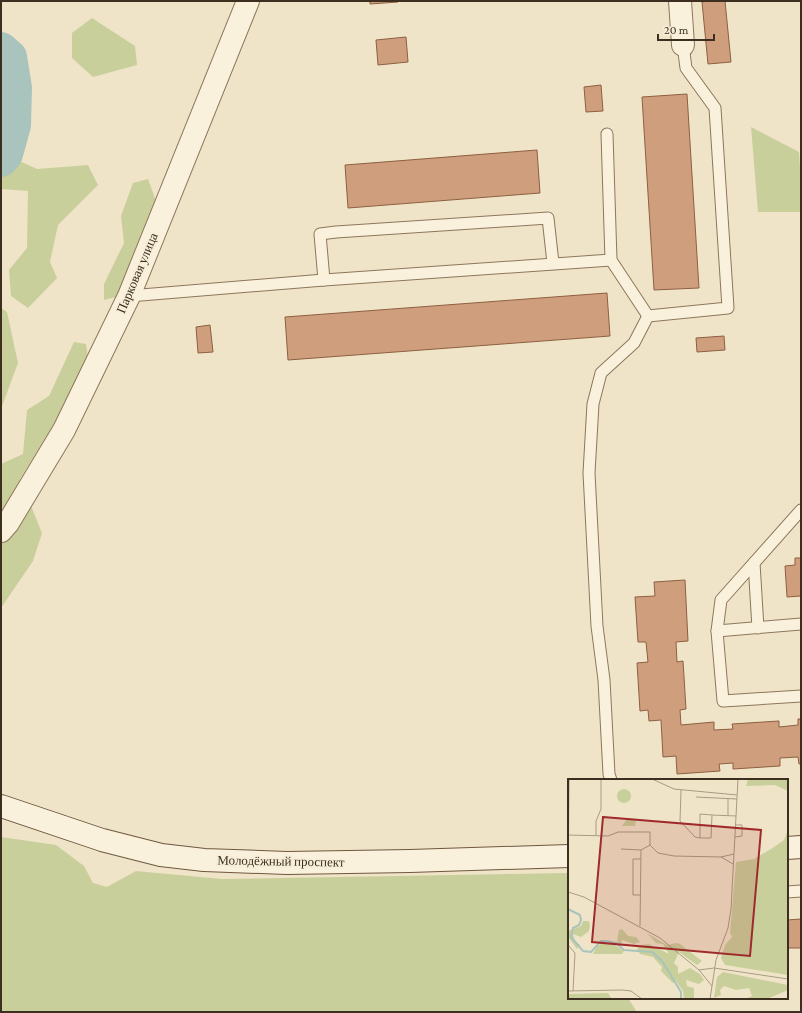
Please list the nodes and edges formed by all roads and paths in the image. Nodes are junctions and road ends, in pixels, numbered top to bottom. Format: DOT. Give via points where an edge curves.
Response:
graph roads {
  1 [pos="248,1"];
  2 [pos="680,1"];
  3 [pos="683,45"];
  4 [pos="607,134"];
  5 [pos="611,260"];
  6 [pos="552,263"];
  7 [pos="324,280"];
  8 [pos="129,296"];
  9 [pos="648,316"];
  10 [pos="801,510"];
  11 [pos="1,531"];
  12 [pos="754,563"];
  13 [pos="801,624"];
  14 [pos="758,628"];
  15 [pos="717,631"];
  16 [pos="801,696"];
  17 [pos="609,778"];
  18 [pos="1,806"];
  19 [pos="801,847"];
  20 [pos="788,848"];
  21 [pos="568,856"];
  22 [pos="801,891"];
  23 [pos="788,892"];
  1 -- 8 [label="street, Парковая улица"];
  2 -- 3 [label="street"];
  3 -- 9 [label="lane" via="686,68 715,108 728,308"];
  4 -- 5 [label="lane"];
  5 -- 6 [label="lane"];
  5 -- 9 [label="lane"];
  6 -- 7 [label="lane"];
  6 -- 7 [label="lane" via="548,218 336,232 320,234"];
  7 -- 8 [label="lane" via="220,294"];
  8 -- 11 [label="street, Парковая улица" via="64,430 8,524"];
  9 -- 17 [label="lane" via="634,343 601,373 593,404 590,481 597,626 604,680"];
  10 -- 12 [label="lane"];
  12 -- 14 [label="lane"];
  12 -- 15 [label="lane" via="721,600"];
  13 -- 14 [label="lane"];
  14 -- 15 [label="lane"];
  15 -- 16 [label="lane" via="723,702"];
  18 -- 21 [label="street, Молодёжный проспект" via="102,840 161,855 204,860 287,863"];
  19 -- 20 [label="street"];
  22 -- 23 [label="lane"];
}
